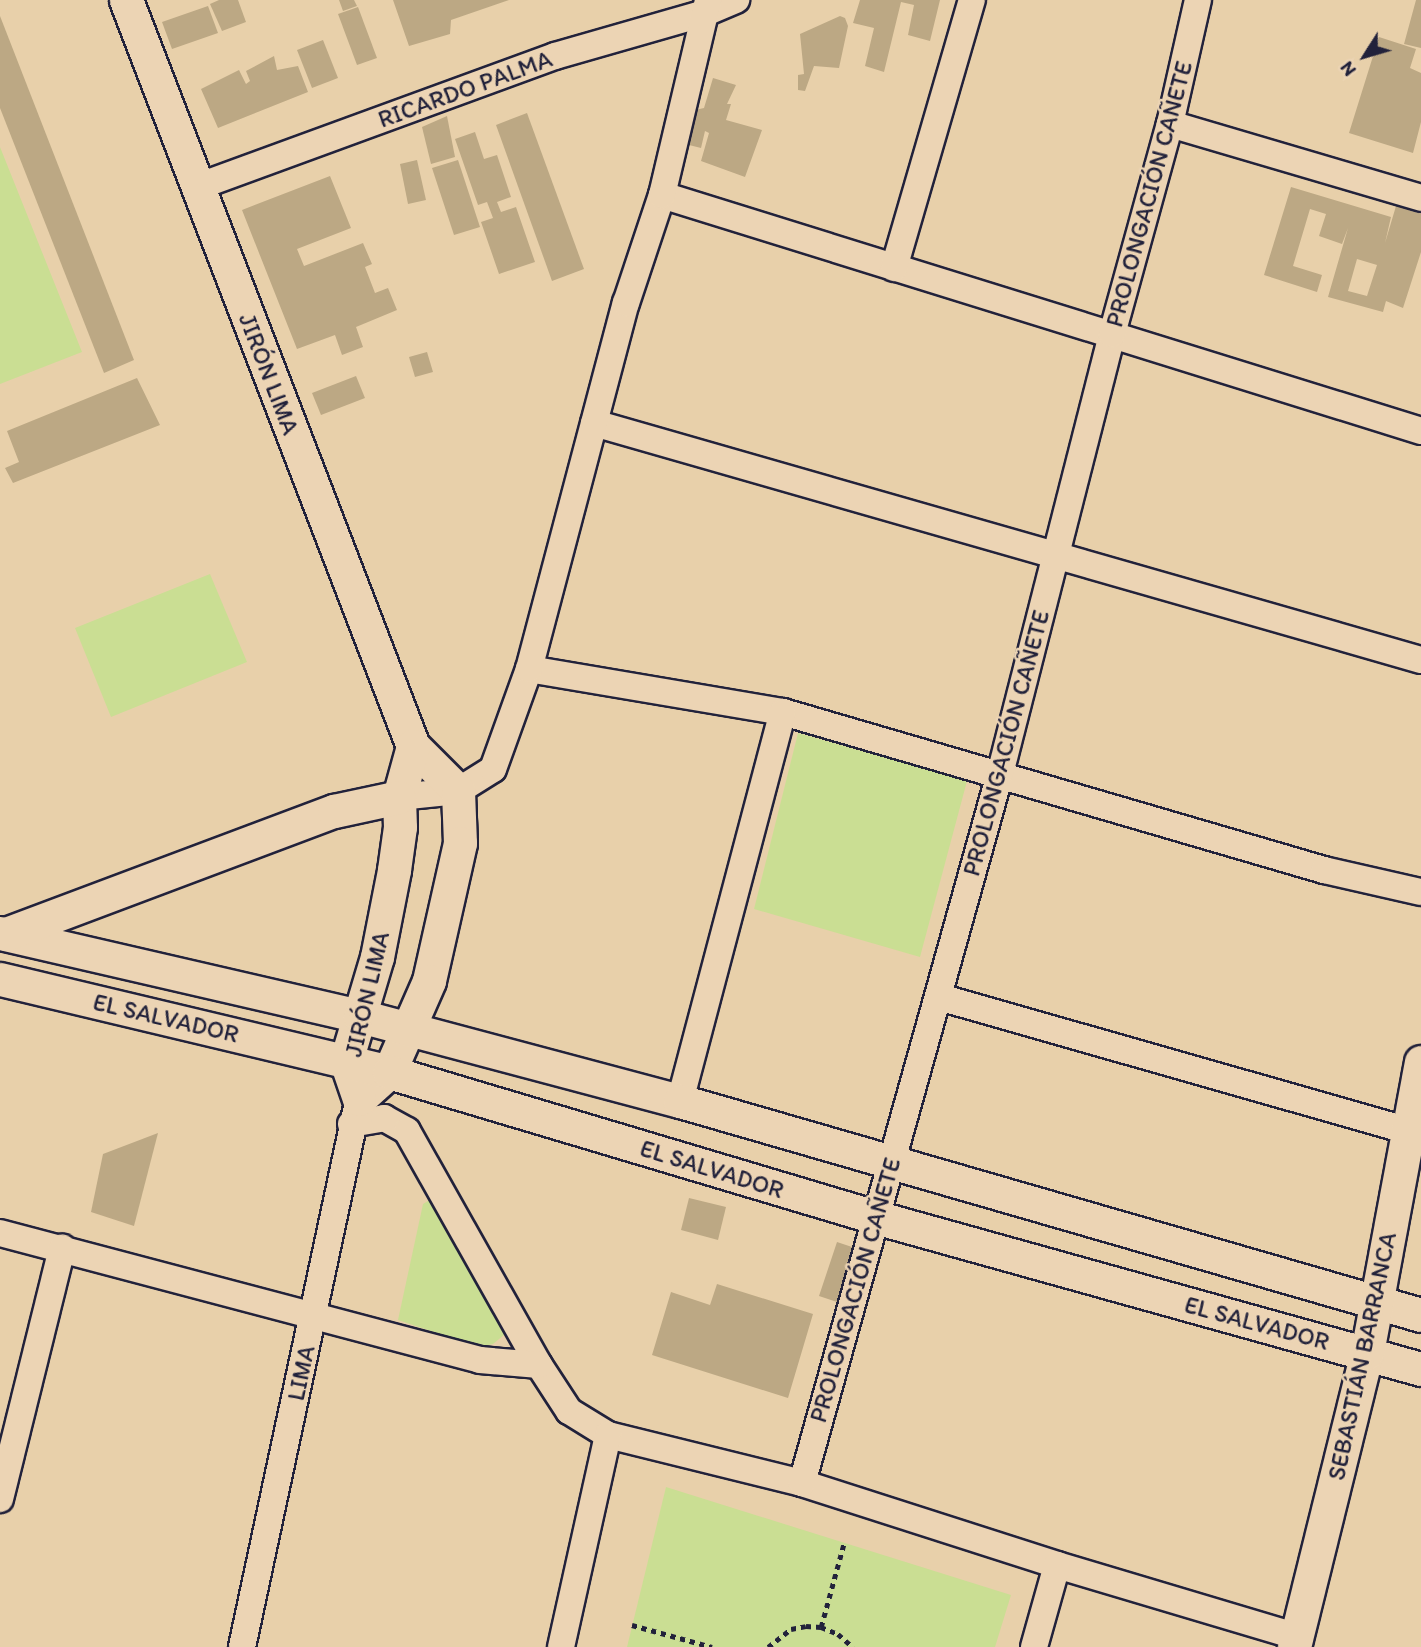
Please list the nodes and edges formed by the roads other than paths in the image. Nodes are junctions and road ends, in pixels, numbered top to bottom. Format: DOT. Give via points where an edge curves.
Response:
graph roads {
  1 [pos="127,0"];
  2 [pos="736,0"];
  3 [pos="972,0"];
  4 [pos="1198,0"];
  5 [pos="707,6"];
  6 [pos="1170,124"];
  7 [pos="197,187"];
  8 [pos="662,195"];
  9 [pos="1421,198"];
  10 [pos="894,268"];
  11 [pos="1112,334"];
  12 [pos="594,423"];
  13 [pos="1421,431"];
  14 [pos="1054,557"];
  15 [pos="1421,660"];
  16 [pos="528,669"];
  17 [pos="783,712"];
  18 [pos="413,747"];
  19 [pos="1000,774"];
  20 [pos="458,791"];
  21 [pos="399,797"];
  22 [pos="1421,892"];
  23 [pos="3,934"];
  24 [pos="0,979"];
  25 [pos="939,997"];
  26 [pos="360,1016"];
  27 [pos="407,1029"];
  28 [pos="346,1061"];
  29 [pos="1421,1062"];
  30 [pos="389,1072"];
  31 [pos="680,1101"];
  32 [pos="355,1111"];
  33 [pos="1408,1131"];
  34 [pos="891,1161"];
  35 [pos="875,1217"];
  36 [pos="0,1233"];
  37 [pos="62,1248"];
  38 [pos="1376,1302"];
  39 [pos="314,1315"];
  40 [pos="1421,1315"];
  41 [pos="1367,1353"];
  42 [pos="539,1365"];
  43 [pos="1421,1369"];
  44 [pos="608,1435"];
  45 [pos="802,1483"];
  46 [pos="0,1499"];
  47 [pos="1057,1565"];
  48 [pos="1294,1642"];
  49 [pos="1036,1645"];
  50 [pos="242,1647"];
  51 [pos="561,1647"];
  1 -- 7 [label="street, JIRÓN LIMA"];
  2 -- 5 [label="street, RICARDO PALMA"];
  3 -- 10 [label="street"];
  4 -- 6 [label="street, PROLONGACIÓN CAÑETE"];
  5 -- 7 [label="street, RICARDO PALMA" via="555,56"];
  5 -- 8 [label="street"];
  6 -- 9 [label="street"];
  6 -- 11 [label="street, PROLONGACIÓN CAÑETE"];
  7 -- 18 [label="street, JIRÓN LIMA"];
  8 -- 10 [label="street"];
  8 -- 12 [label="street" via="626,303"];
  10 -- 11 [label="street"];
  11 -- 13 [label="street"];
  11 -- 14 [label="street, PROLONGACIÓN CAÑETE"];
  12 -- 14 [label="street"];
  12 -- 16 [label="street"];
  14 -- 15 [label="street"];
  14 -- 19 [label="street, PROLONGACIÓN CAÑETE"];
  16 -- 17 [label="street"];
  16 -- 20 [label="street" via="493,769"];
  17 -- 19 [label="street"];
  17 -- 31 [label="street"];
  18 -- 20 [label="street, JIRÓN LIMA"];
  18 -- 21 [label="street, JIRÓN LIMA"];
  19 -- 22 [label="street" via="1324,870"];
  19 -- 25 [label="street, PROLONGACIÓN CAÑETE"];
  20 -- 21 [label="street"];
  20 -- 27 [label="street, JIRÓN LIMA" via="460,843 449,902 429,981"];
  21 -- 23 [label="street" via="334,811"];
  21 -- 26 [label="street, JIRÓN LIMA" via="394,870"];
  23 -- 26 [label="street, EL SALVADOR"];
  24 -- 28 [label="street, EL SALVADOR"];
  25 -- 33 [label="street"];
  25 -- 34 [label="street, PROLONGACIÓN CAÑETE"];
  26 -- 27 [label="street, EL SALVADOR"];
  26 -- 28 [label="street, JIRÓN LIMA"];
  27 -- 30 [label="street, JIRÓN LIMA"];
  27 -- 31 [label="street, EL SALVADOR"];
  28 -- 30 [label="street, EL SALVADOR"];
  28 -- 32 [label="street, JIRÓN LIMA"];
  29 -- 33 [label="street, SEBASTIÁN BARRANCA"];
  30 -- 32 [label="street, JIRÓN LIMA"];
  30 -- 35 [label="street, EL SALVADOR"];
  31 -- 34 [label="street, EL SALVADOR"];
  32 -- 39 [label="street, LIMA"];
  32 -- 42 [label="street" via="384,1118 407,1131"];
  33 -- 38 [label="street, SEBASTIÁN BARRANCA"];
  34 -- 35 [label="street, PROLONGACIÓN CAÑETE"];
  34 -- 38 [label="street, EL SALVADOR"];
  35 -- 41 [label="street, EL SALVADOR"];
  35 -- 45 [label="street, PROLONGACIÓN CAÑETE"];
  36 -- 37 [label="street"];
  37 -- 39 [label="street"];
  37 -- 46 [label="street"];
  38 -- 40 [label="street, EL SALVADOR"];
  38 -- 41 [label="street, SEBASTIÁN BARRANCA"];
  39 -- 42 [label="street" via="480,1360"];
  39 -- 50 [label="street, LIMA"];
  41 -- 43 [label="street, EL SALVADOR"];
  41 -- 48 [label="street, SEBASTIÁN BARRANCA"];
  42 -- 44 [label="street" via="569,1411"];
  44 -- 45 [label="street"];
  44 -- 51 [label="street"];
  45 -- 47 [label="street"];
  47 -- 48 [label="street"];
  47 -- 49 [label="street"];
}
